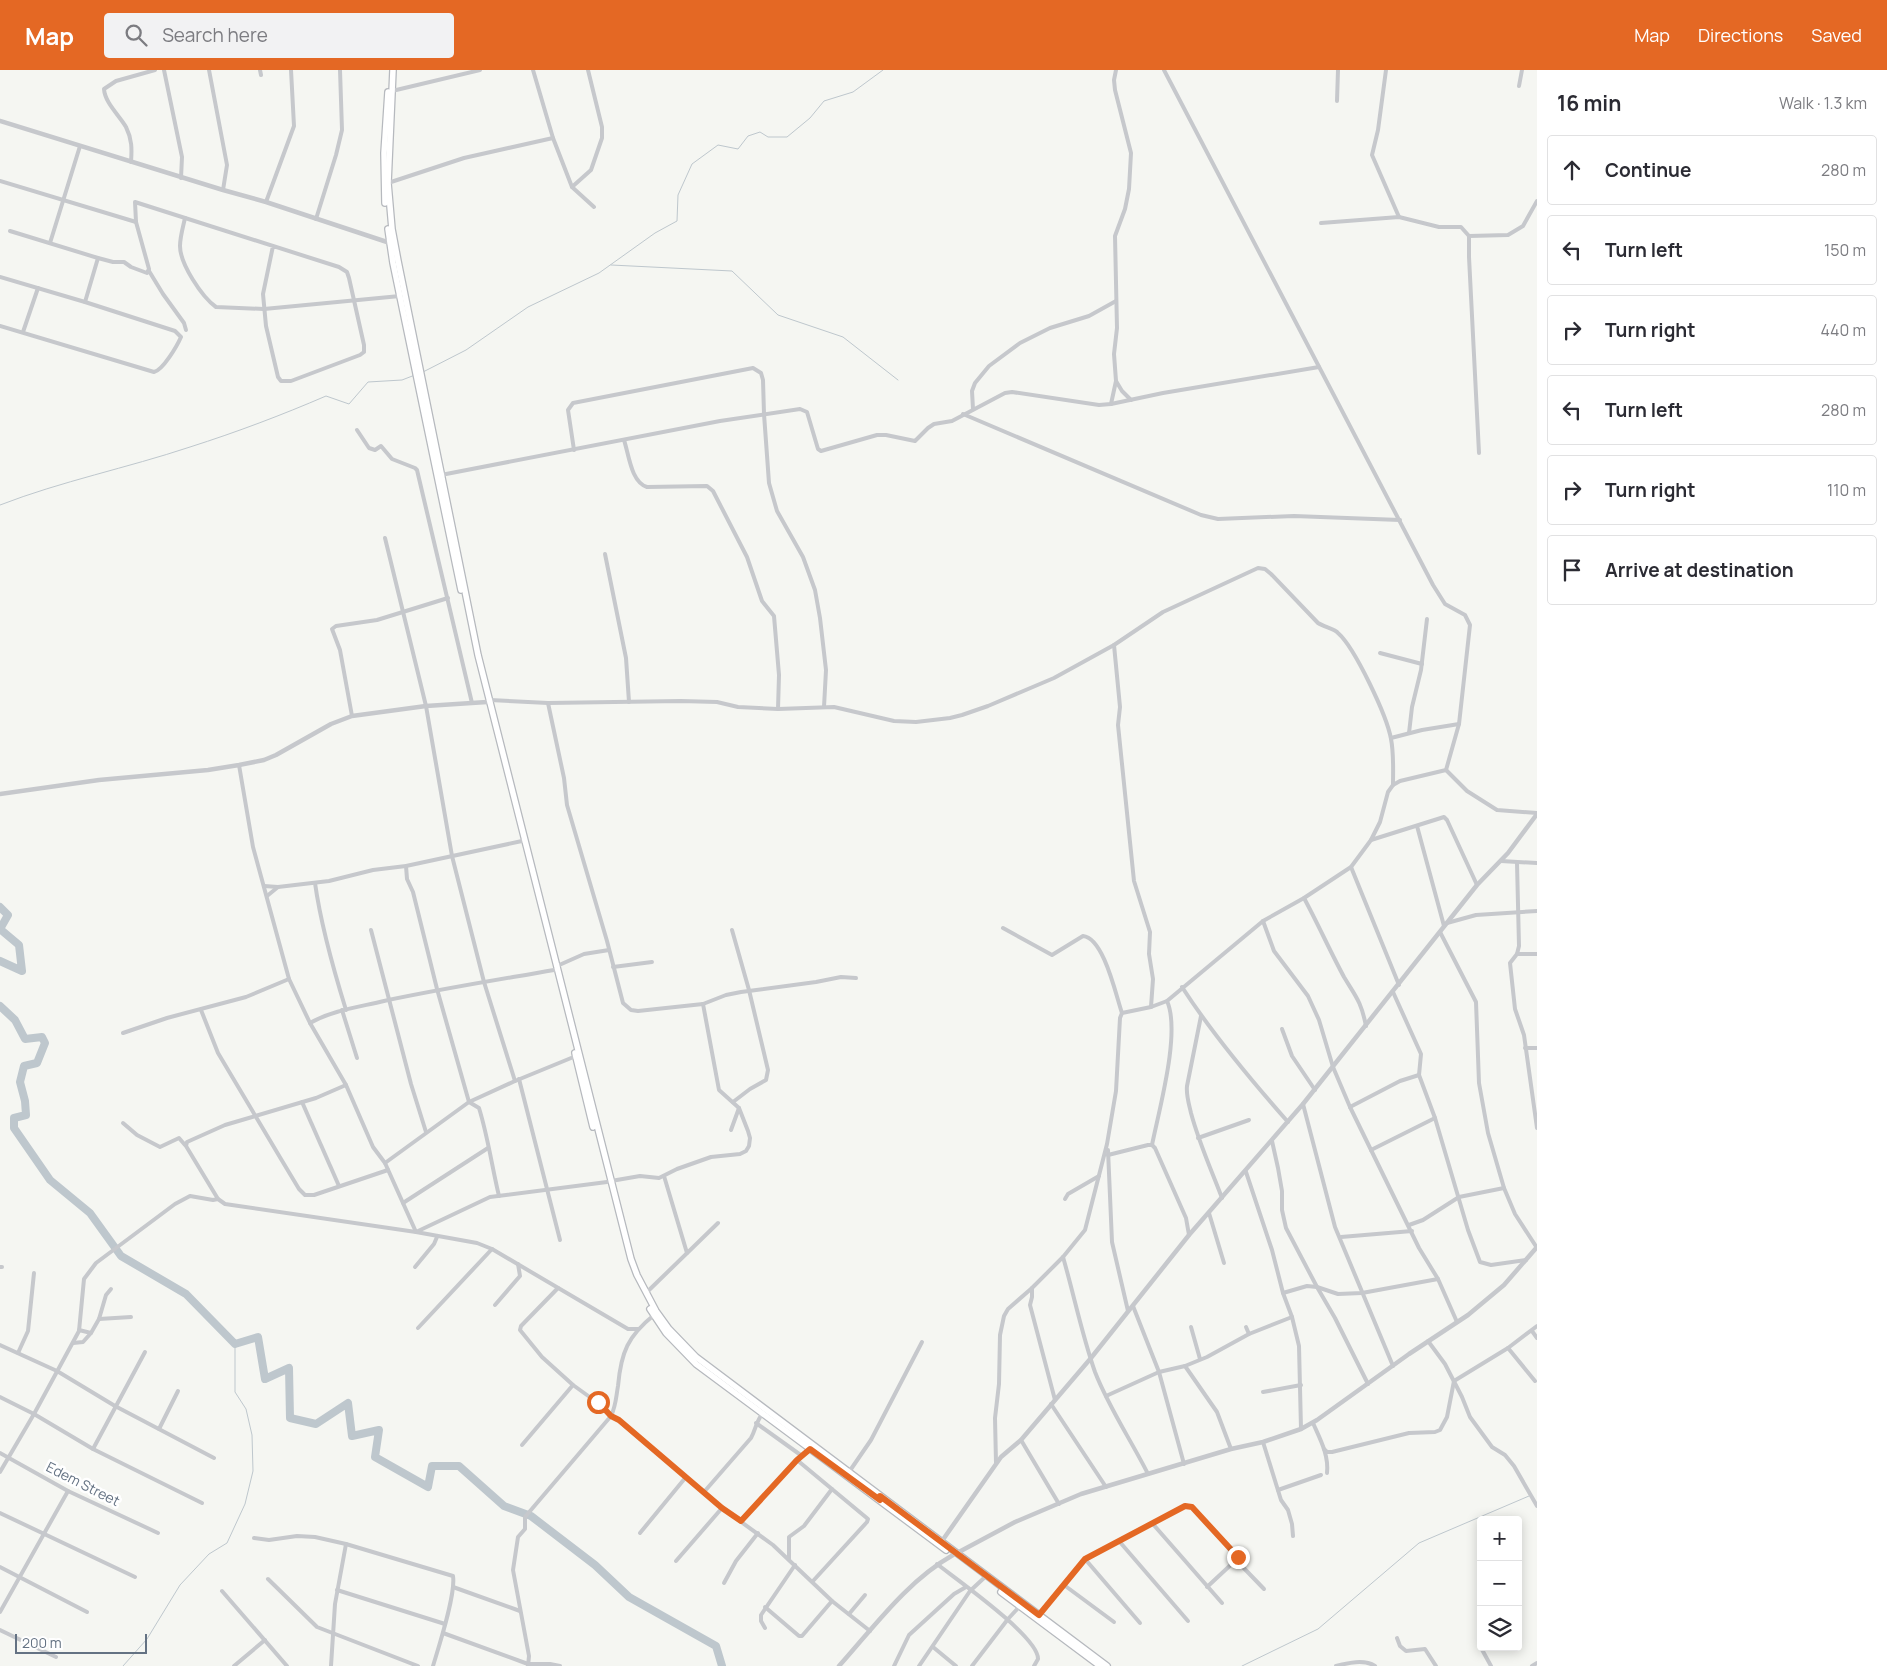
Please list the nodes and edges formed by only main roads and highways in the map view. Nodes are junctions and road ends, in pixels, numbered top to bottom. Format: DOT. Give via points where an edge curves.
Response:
graph roads {
  1 [pos="391,70"];
  2 [pos="488,701"];
  3 [pos="529,863"];
  4 [pos="555,968"];
  5 [pos="609,1181"];
  6 [pos="880,1498"];
  7 [pos="955,1554"];
  8 [pos="1100,1666"];
  9 [pos="1107,1666"];
  1 -- 2 [label="main road" via="388,183 392,229"];
  1 -- 2 [label="main road" via="384,183 390,243 473,647"];
  2 -- 3 [label="main road"];
  2 -- 3 [label="main road"];
  3 -- 4 [label="main road"];
  4 -- 5 [label="main road"];
  4 -- 5 [label="main road"];
  5 -- 6 [label="main road" via="631,1259 646,1293 669,1329 696,1357"];
  5 -- 6 [label="main road" via="631,1269 640,1291 666,1333 696,1364"];
  6 -- 7 [label="main road"];
  6 -- 7 [label="main road"];
  7 -- 8 [label="main road"];
  7 -- 9 [label="main road"];
}
